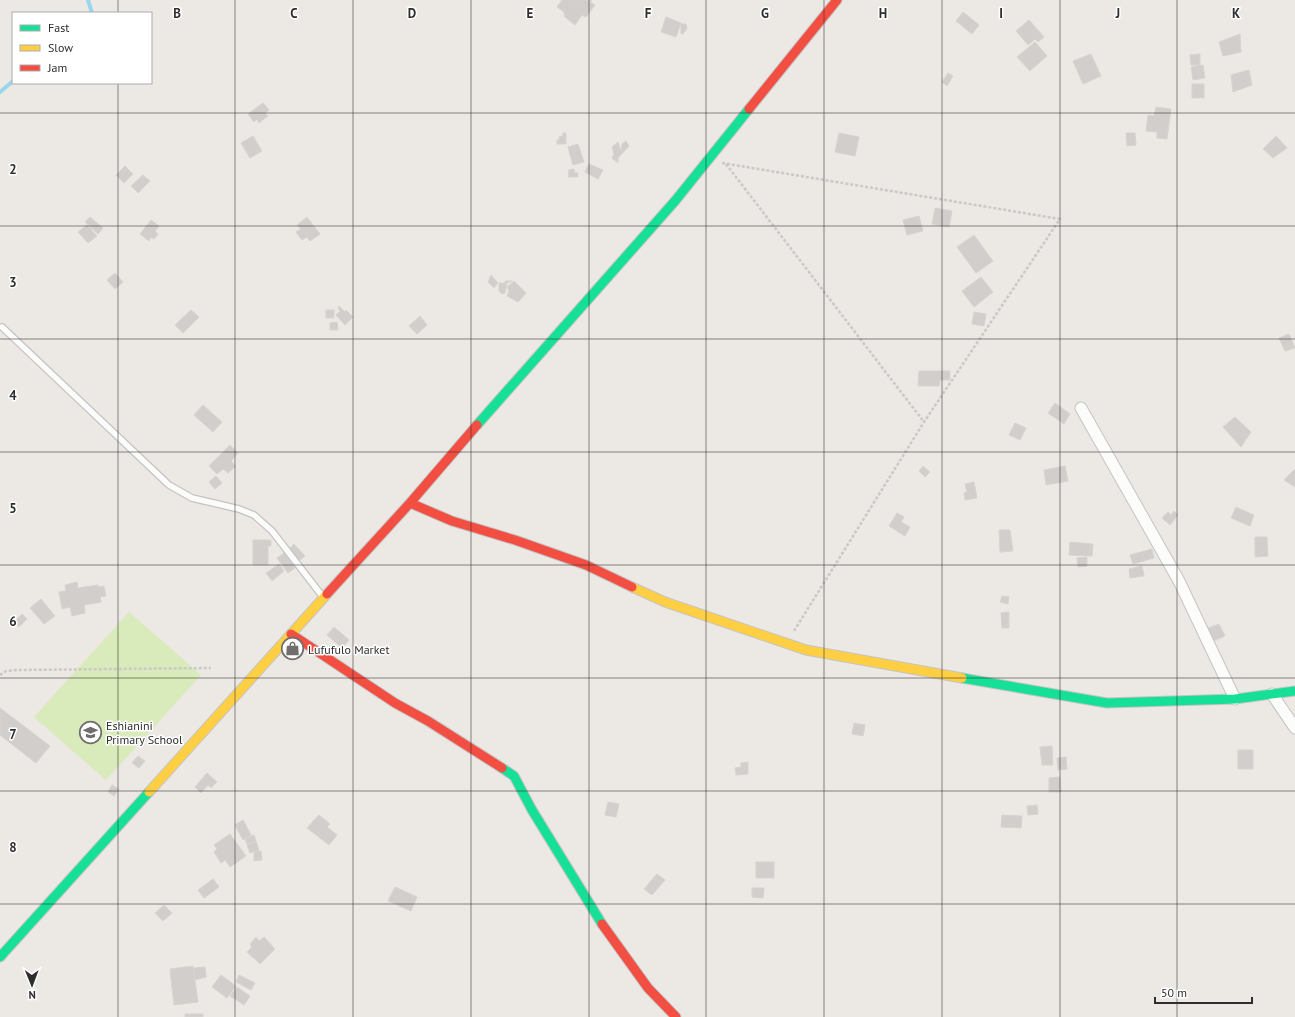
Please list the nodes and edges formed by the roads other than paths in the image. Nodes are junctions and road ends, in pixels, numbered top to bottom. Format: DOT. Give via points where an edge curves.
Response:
graph roads {
  1 [pos="837,0"];
  2 [pos="2,327"];
  3 [pos="1082,408"];
  4 [pos="410,503"];
  5 [pos="323,598"];
  6 [pos="291,634"];
  7 [pos="1295,691"];
  8 [pos="1272,694"];
  9 [pos="1235,699"];
  10 [pos="1295,728"];
  11 [pos="0,957"];
  12 [pos="676,1017"];
  1 -- 4 [label="street" via="708,161"];
  2 -- 5 [label="lane" via="169,485 192,498 238,508 254,515 272,531"];
  3 -- 9 [label="street" via="1179,582"];
  4 -- 5 [label="street"];
  4 -- 9 [label="street" via="452,521 586,565 665,602 814,651 1107,703"];
  5 -- 6 [label="street"];
  6 -- 11 [label="street"];
  6 -- 12 [label="street" via="395,703 514,776 602,925 648,988"];
  7 -- 8 [label="street"];
  8 -- 9 [label="street"];
  8 -- 10 [label="street"];
}
